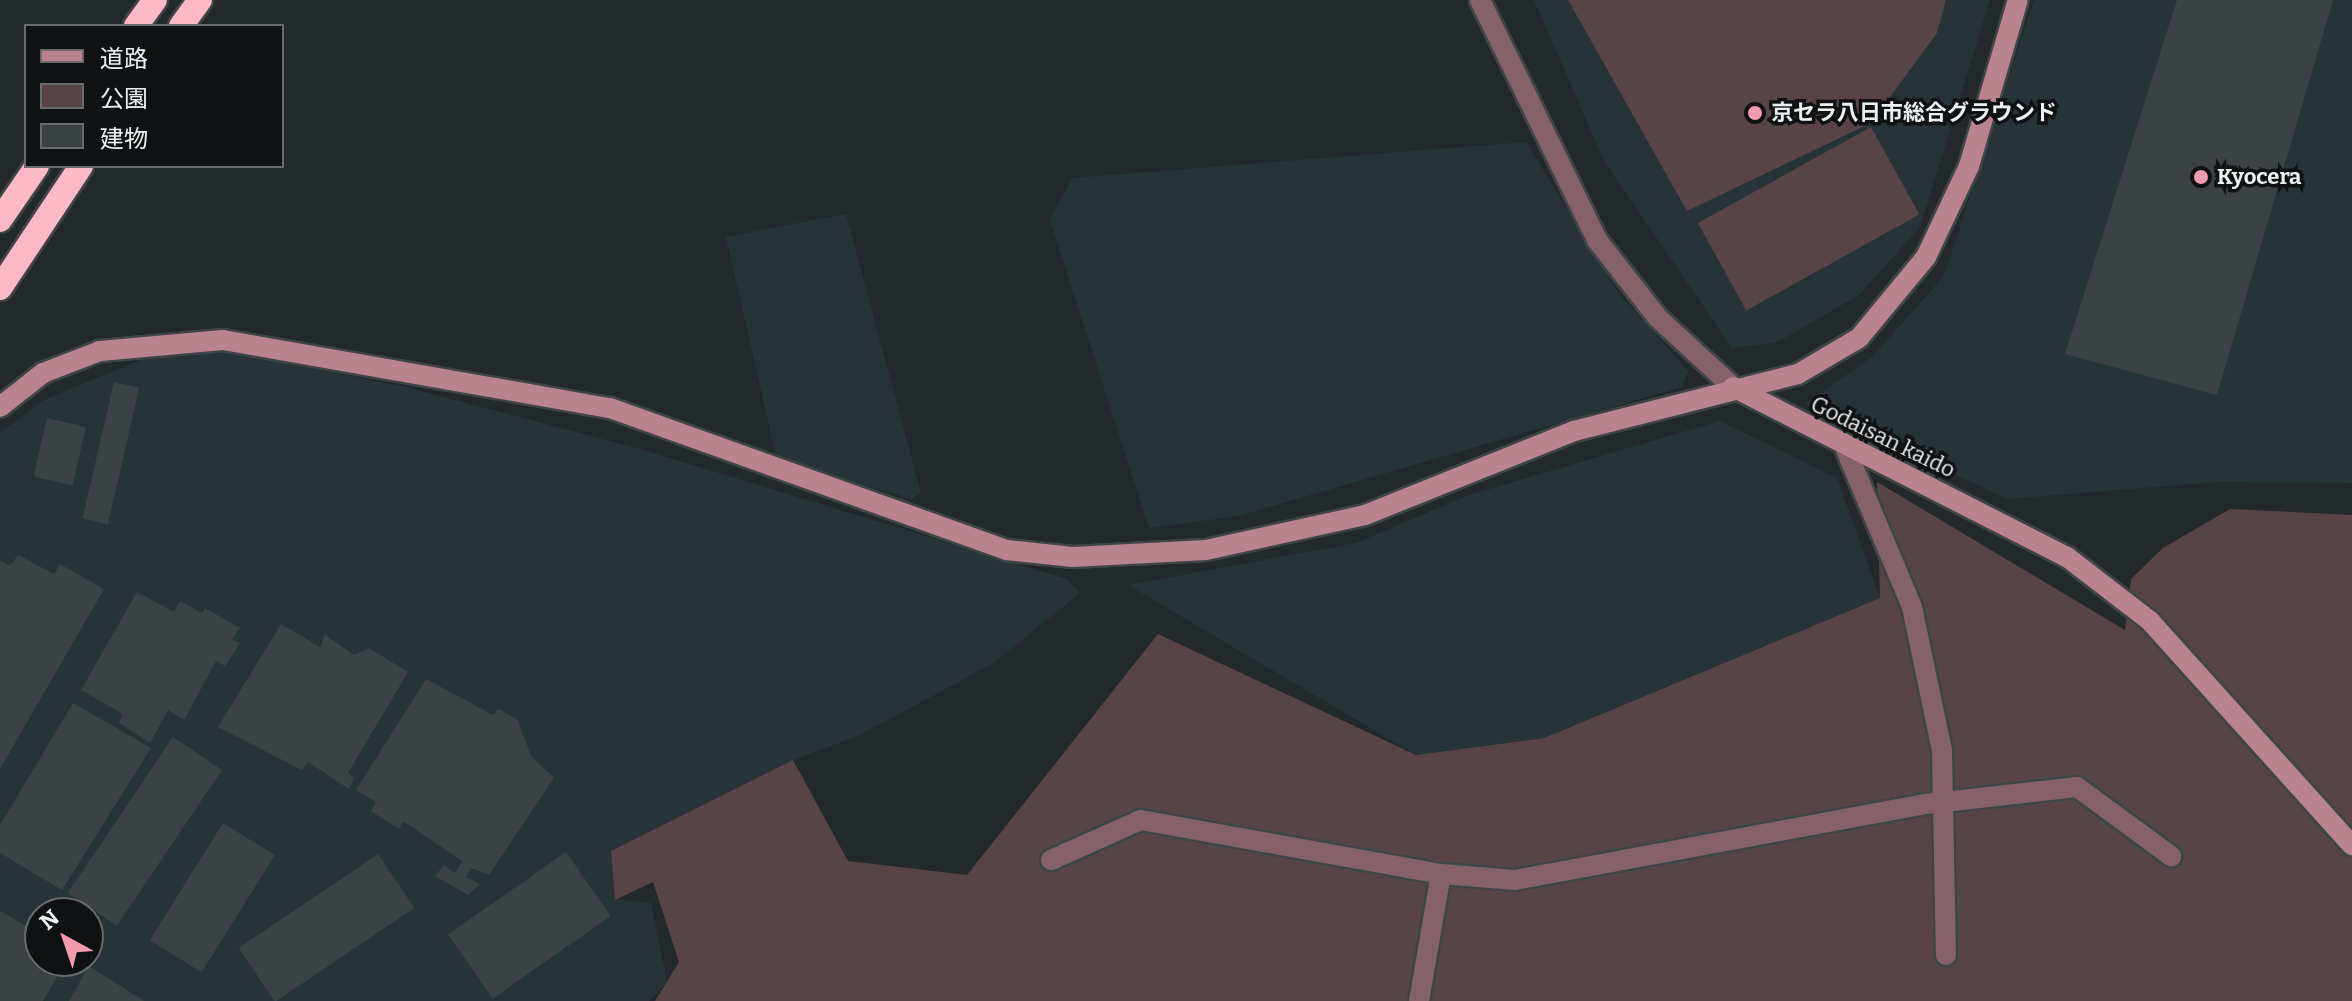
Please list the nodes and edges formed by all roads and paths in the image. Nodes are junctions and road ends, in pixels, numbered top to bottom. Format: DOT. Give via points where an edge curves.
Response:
graph roads {
  1 [pos="155,0"];
  2 [pos="200,0"];
  3 [pos="1480,0"];
  4 [pos="2018,0"];
  5 [pos="137,24"];
  6 [pos="182,24"];
  7 [pos="36,168"];
  8 [pos="80,168"];
  9 [pos="0,220"];
  10 [pos="0,288"];
  11 [pos="1733,387"];
  12 [pos="0,407"];
  13 [pos="1846,450"];
  14 [pos="1948,802"];
  15 [pos="2352,845"];
  16 [pos="2171,856"];
  17 [pos="1051,860"];
  18 [pos="1441,874"];
  19 [pos="1946,955"];
  20 [pos="1419,1001"];
  1 -- 5 [label="highway"];
  2 -- 6 [label="highway"];
  3 -- 11 [label="street, Godaisan kaido" via="1604,250 1658,318"];
  4 -- 11 [label="street" via="1969,166 1896,299 1859,338 1798,374"];
  7 -- 9 [label="highway"];
  8 -- 10 [label="highway"];
  11 -- 12 [label="street" via="1574,431 1365,515 1206,550 1073,557 1007,550 610,408 223,340 100,351 43,373"];
  11 -- 13 [label="street, Godaisan kaido"];
  13 -- 14 [label="street" via="1912,607"];
  13 -- 15 [label="street, Godaisan kaido" via="2067,557 2150,621"];
  14 -- 16 [label="street" via="2077,787"];
  14 -- 18 [label="street" via="1515,880"];
  14 -- 19 [label="street"];
  17 -- 18 [label="street" via="1141,820"];
  18 -- 20 [label="street"];
}
